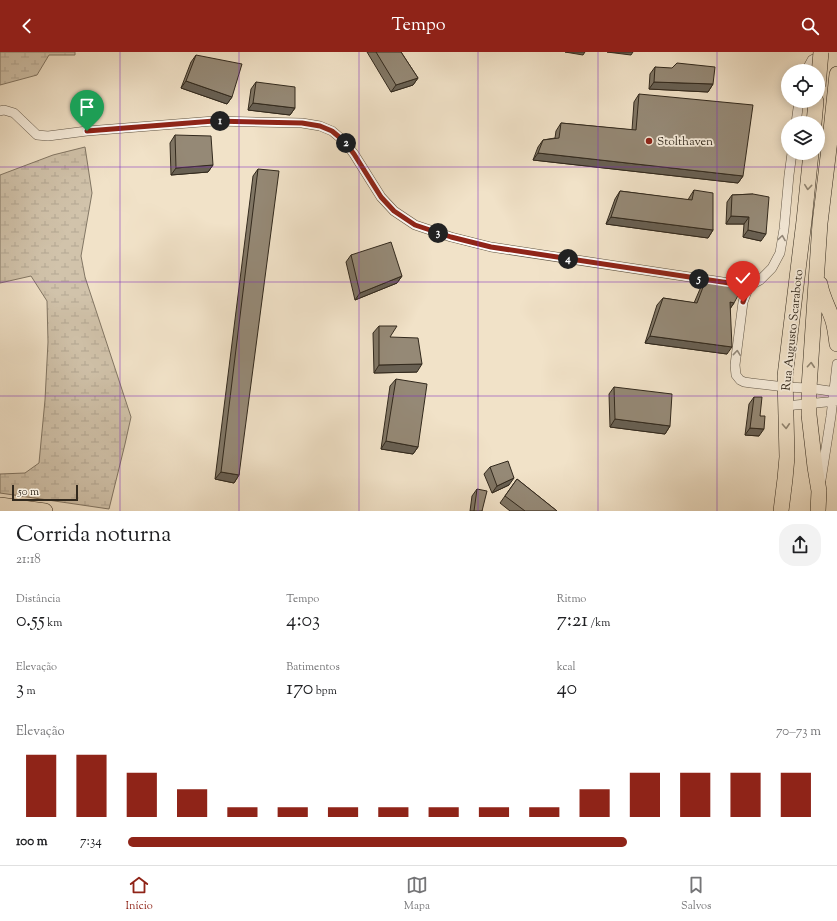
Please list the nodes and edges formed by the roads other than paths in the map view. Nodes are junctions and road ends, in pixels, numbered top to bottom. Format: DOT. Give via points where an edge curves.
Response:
graph roads {
  1 [pos="822,54"];
  2 [pos="810,64"];
  3 [pos="821,64"];
  4 [pos="837,74"];
  5 [pos="0,111"];
  6 [pos="837,116"];
  7 [pos="830,140"];
  8 [pos="791,160"];
  9 [pos="810,160"];
  10 [pos="818,269"];
  11 [pos="749,286"];
  12 [pos="837,344"];
  13 [pos="837,364"];
  14 [pos="785,387"];
  15 [pos="809,388"];
  16 [pos="836,391"];
  17 [pos="835,401"];
  18 [pos="809,404"];
  19 [pos="785,406"];
  20 [pos="819,492"];
  21 [pos="0,505"];
  22 [pos="45,511"];
  23 [pos="780,511"];
  24 [pos="818,511"];
  1 -- 2 [label="street"];
  1 -- 3 [label="main road, bridge"];
  4 -- 7 [label="main road"];
  5 -- 11 [label="street" via="14,113 36,135 48,136 214,121 302,123 320,126 332,131 344,141 381,197 394,211 415,225 491,247"];
  6 -- 7 [label="main road"];
  7 -- 10 [label="main road, Rua Augusto Scaraboto" via="820,223"];
  11 -- 8 [label="street, Rua Augusto Scaraboto, one-way" via="760,280 772,268 780,253"];
  9 -- 14 [label="main road, Rua Augusto Scaraboto, one-way"];
  10 -- 12 [label="main road" via="822,296 833,321"];
  15 -- 10 [label="main road, Rua Augusto Scaraboto, one-way"];
  14 -- 11 [label="street, one-way" via="750,383 740,380 736,374 743,302"];
  13 -- 16 [label="street, Rua Augusto Scaraboto"];
  14 -- 15 [label="street"];
  14 -- 19 [label="main road, Rua Augusto Scaraboto"];
  15 -- 16 [label="street"];
  15 -- 18 [label="main road, Rua Augusto Scaraboto"];
  16 -- 17 [label="street, Rua Augusto Scaraboto"];
  17 -- 18 [label="street"];
  17 -- 20 [label="street, Rua Augusto Scaraboto"];
  18 -- 19 [label="street"];
  18 -- 20 [label="main road, Rua Augusto Scaraboto"];
  19 -- 23 [label="main road, Rua Augusto Scaraboto, one-way" via="787,457"];
  20 -- 24 [label="main road, Rua Augusto Scaraboto"];
  21 -- 22 [label="main road"];
}
